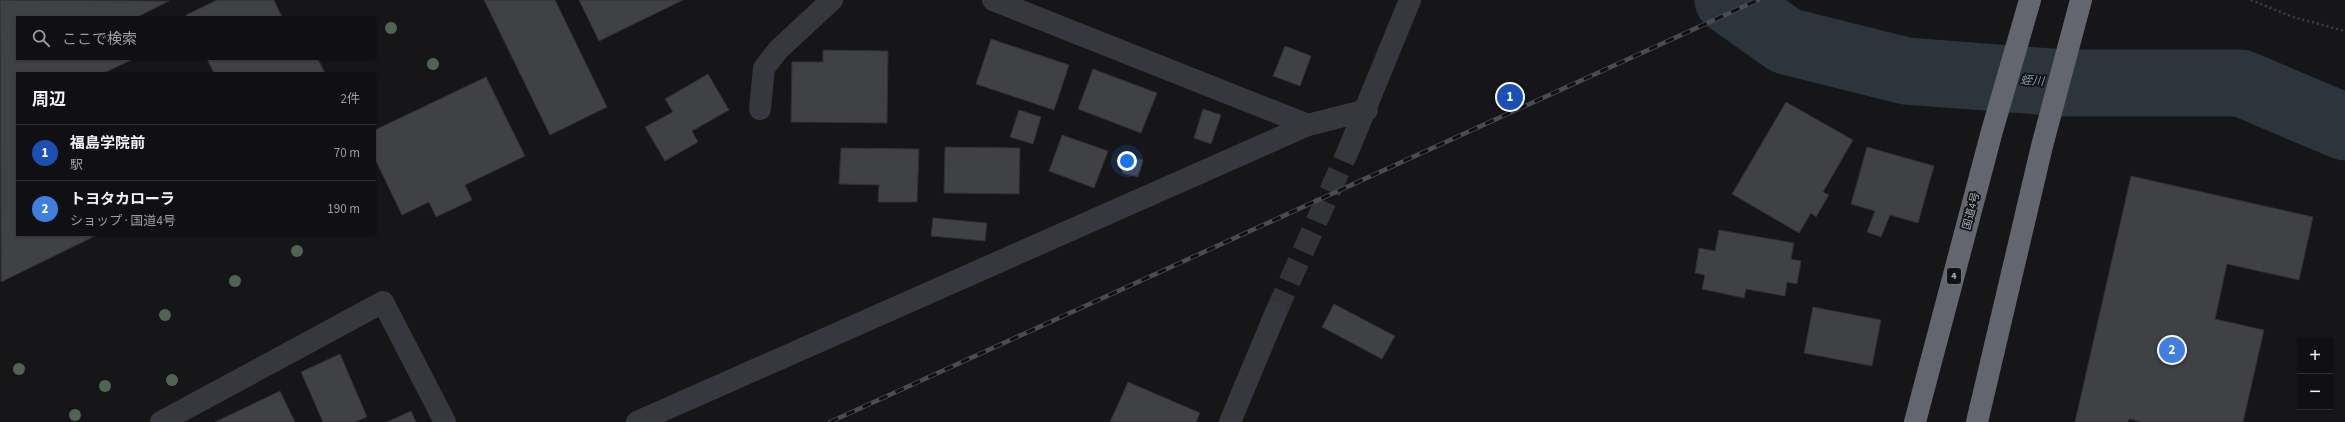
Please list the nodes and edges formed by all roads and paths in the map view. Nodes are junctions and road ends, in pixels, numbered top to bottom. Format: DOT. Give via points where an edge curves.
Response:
graph roads {
  1 [pos="832,0"];
  2 [pos="993,0"];
  3 [pos="1410,0"];
  4 [pos="2030,0"];
  5 [pos="2081,0"];
  6 [pos="2251,0"];
  7 [pos="2345,31"];
  8 [pos="760,109"];
  9 [pos="1367,110"];
  10 [pos="1308,125"];
  11 [pos="1348,151"];
  12 [pos="1276,312"];
  13 [pos="161,422"];
  14 [pos="445,422"];
  15 [pos="637,422"];
  16 [pos="1230,422"];
  17 [pos="1915,422"];
  18 [pos="1977,422"];
  1 -- 8 [label="street" via="779,49 764,68"];
  2 -- 10 [label="street"];
  3 -- 9 [label="street"];
  4 -- 17 [label="highway, 国道4号 / 4" via="1992,131"];
  5 -- 18 [label="highway" via="2042,146"];
  6 -- 7 [label="path" via="2293,16"];
  9 -- 10 [label="street"];
  9 -- 11 [label="street"];
  10 -- 15 [label="street"];
  12 -- 16 [label="street"];
  13 -- 14 [label="street" via="383,302"];
}
